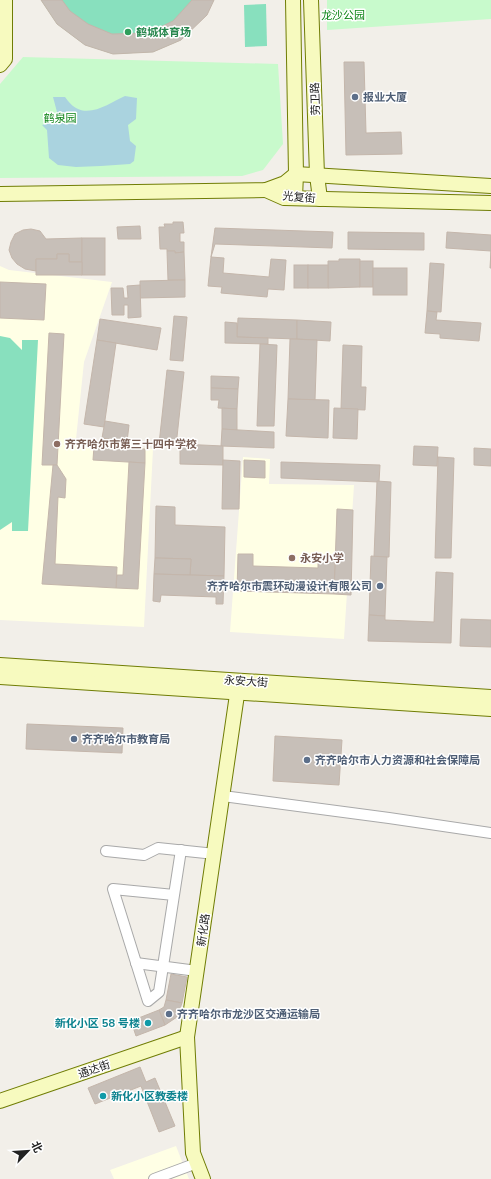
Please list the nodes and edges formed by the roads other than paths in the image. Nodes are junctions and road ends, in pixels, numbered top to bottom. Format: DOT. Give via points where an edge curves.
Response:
graph roads {
  1 [pos="5,0"];
  2 [pos="293,0"];
  3 [pos="311,0"];
  4 [pos="0,65"];
  5 [pos="296,174"];
  6 [pos="317,175"];
  7 [pos="491,186"];
  8 [pos="266,190"];
  9 [pos="0,194"];
  10 [pos="295,198"];
  11 [pos="320,199"];
  12 [pos="491,203"];
  13 [pos="0,665"];
  14 [pos="0,677"];
  15 [pos="238,687"];
  16 [pos="491,697"];
  17 [pos="491,709"];
  18 [pos="223,796"];
  19 [pos="491,833"];
  20 [pos="182,850"];
  21 [pos="106,851"];
  22 [pos="215,854"];
  23 [pos="174,895"];
  24 [pos="136,963"];
  25 [pos="163,966"];
  26 [pos="197,971"];
  27 [pos="188,1037"];
  28 [pos="0,1101"];
  29 [pos="197,1163"];
  30 [pos="154,1179"];
  31 [pos="203,1179"];
  1 -- 4 [label="main road" via="5,59"];
  2 -- 5 [label="main road, 劳卫路"];
  3 -- 6 [label="main road, 劳卫路"];
  5 -- 6 [label="main road, 光复街"];
  5 -- 8 [label="main road, 光复街" via="285,183"];
  5 -- 10 [label="main road, 劳卫路"];
  6 -- 7 [label="main road, 光复街"];
  6 -- 11 [label="main road, 劳卫路"];
  8 -- 9 [label="main road"];
  8 -- 10 [label="main road, 光复街" via="284,198"];
  10 -- 11 [label="main road, 光复街"];
  11 -- 12 [label="main road, 光复街"];
  13 -- 15 [label="main road, 永安大街"];
  14 -- 15 [label="main road, 永安大街"];
  15 -- 16 [label="main road, 永安大街"];
  15 -- 17 [label="main road, 永安大街"];
  15 -- 18 [label="main road, 新化路"];
  18 -- 19 [label="street"];
  18 -- 22 [label="main road, 新化路"];
  20 -- 21 [label="street" via="158,848 144,855"];
  20 -- 22 [label="street"];
  20 -- 23 [label="street"];
  22 -- 26 [label="main road, 新化路"];
  23 -- 24 [label="street" via="113,889"];
  23 -- 25 [label="street"];
  24 -- 25 [label="street"];
  24 -- 25 [label="street" via="148,1001 159,992"];
  25 -- 26 [label="street"];
  26 -- 27 [label="main road, 新化路"];
  27 -- 28 [label="main road, 通达街"];
  27 -- 29 [label="main road, 新化路" via="193,1153"];
  29 -- 30 [label="street"];
  29 -- 31 [label="main road, 新化路"];
}
